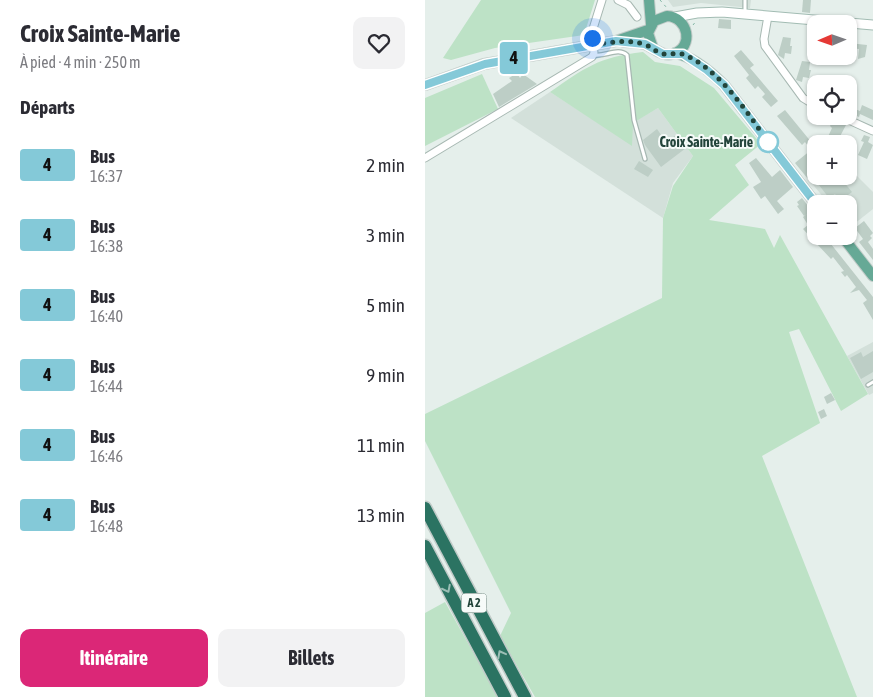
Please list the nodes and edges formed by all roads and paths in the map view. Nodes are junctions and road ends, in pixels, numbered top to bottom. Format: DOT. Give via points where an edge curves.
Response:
graph roads {
  1 [pos="602,0"];
  2 [pos="619,0"];
  3 [pos="649,0"];
  4 [pos="654,0"];
  5 [pos="660,0"];
  6 [pos="745,0"];
  7 [pos="670,12"];
  8 [pos="703,12"];
  9 [pos="745,14"];
  10 [pos="769,16"];
  11 [pos="637,17"];
  12 [pos="873,26"];
  13 [pos="650,27"];
  14 [pos="689,30"];
  15 [pos="616,41"];
  16 [pos="653,48"];
  17 [pos="593,50"];
  18 [pos="675,53"];
  19 [pos="707,70"];
  20 [pos="425,85"];
  21 [pos="807,100"];
  22 [pos="857,124"];
  23 [pos="758,126"];
  24 [pos="873,131"];
  25 [pos="425,158"];
  26 [pos="645,159"];
  27 [pos="809,195"];
  28 [pos="821,195"];
  29 [pos="849,245"];
  30 [pos="854,245"];
  31 [pos="873,269"];
  32 [pos="873,276"];
  33 [pos="873,382"];
  34 [pos="868,384"];
  35 [pos="425,508"];
  36 [pos="425,546"];
  37 [pos="505,697"];
  38 [pos="525,697"];
  1 -- 17 [label="street" via="592,32"];
  2 -- 11 [label="street" via="628,5"];
  3 -- 13 [label="main road"];
  4 -- 7 [label="main road"];
  5 -- 7 [label="path"];
  6 -- 9 [label="lane"];
  7 -- 8 [label="main road"];
  7 -- 13 [label="main road"];
  7 -- 14 [label="main road"];
  8 -- 9 [label="main road"];
  8 -- 14 [label="main road"];
  9 -- 10 [label="main road"];
  10 -- 12 [label="main road"];
  10 -- 21 [label="street" via="765,46"];
  13 -- 15 [label="main road"];
  13 -- 16 [label="main road" via="648,40"];
  14 -- 18 [label="main road"];
  14 -- 19 [label="main road"];
  15 -- 16 [label="main road"];
  15 -- 17 [label="main road"];
  16 -- 18 [label="main road" via="663,54"];
  17 -- 20 [label="main road" via="485,64"];
  17 -- 25 [label="street"];
  17 -- 26 [label="lane" via="601,56 620,52 627,55 634,120"];
  18 -- 19 [label="main road" via="686,56"];
  19 -- 23 [label="main road"];
  22 -- 24 [label="street"];
  23 -- 27 [label="main road"];
  23 -- 28 [label="main road"];
  29 -- 32 [label="main road"];
  30 -- 31 [label="main road"];
  33 -- 34 [label="lane"];
  38 -- 35 [label="highway, A 2, one-way"];
  36 -- 37 [label="highway, A 2, one-way"];
}
